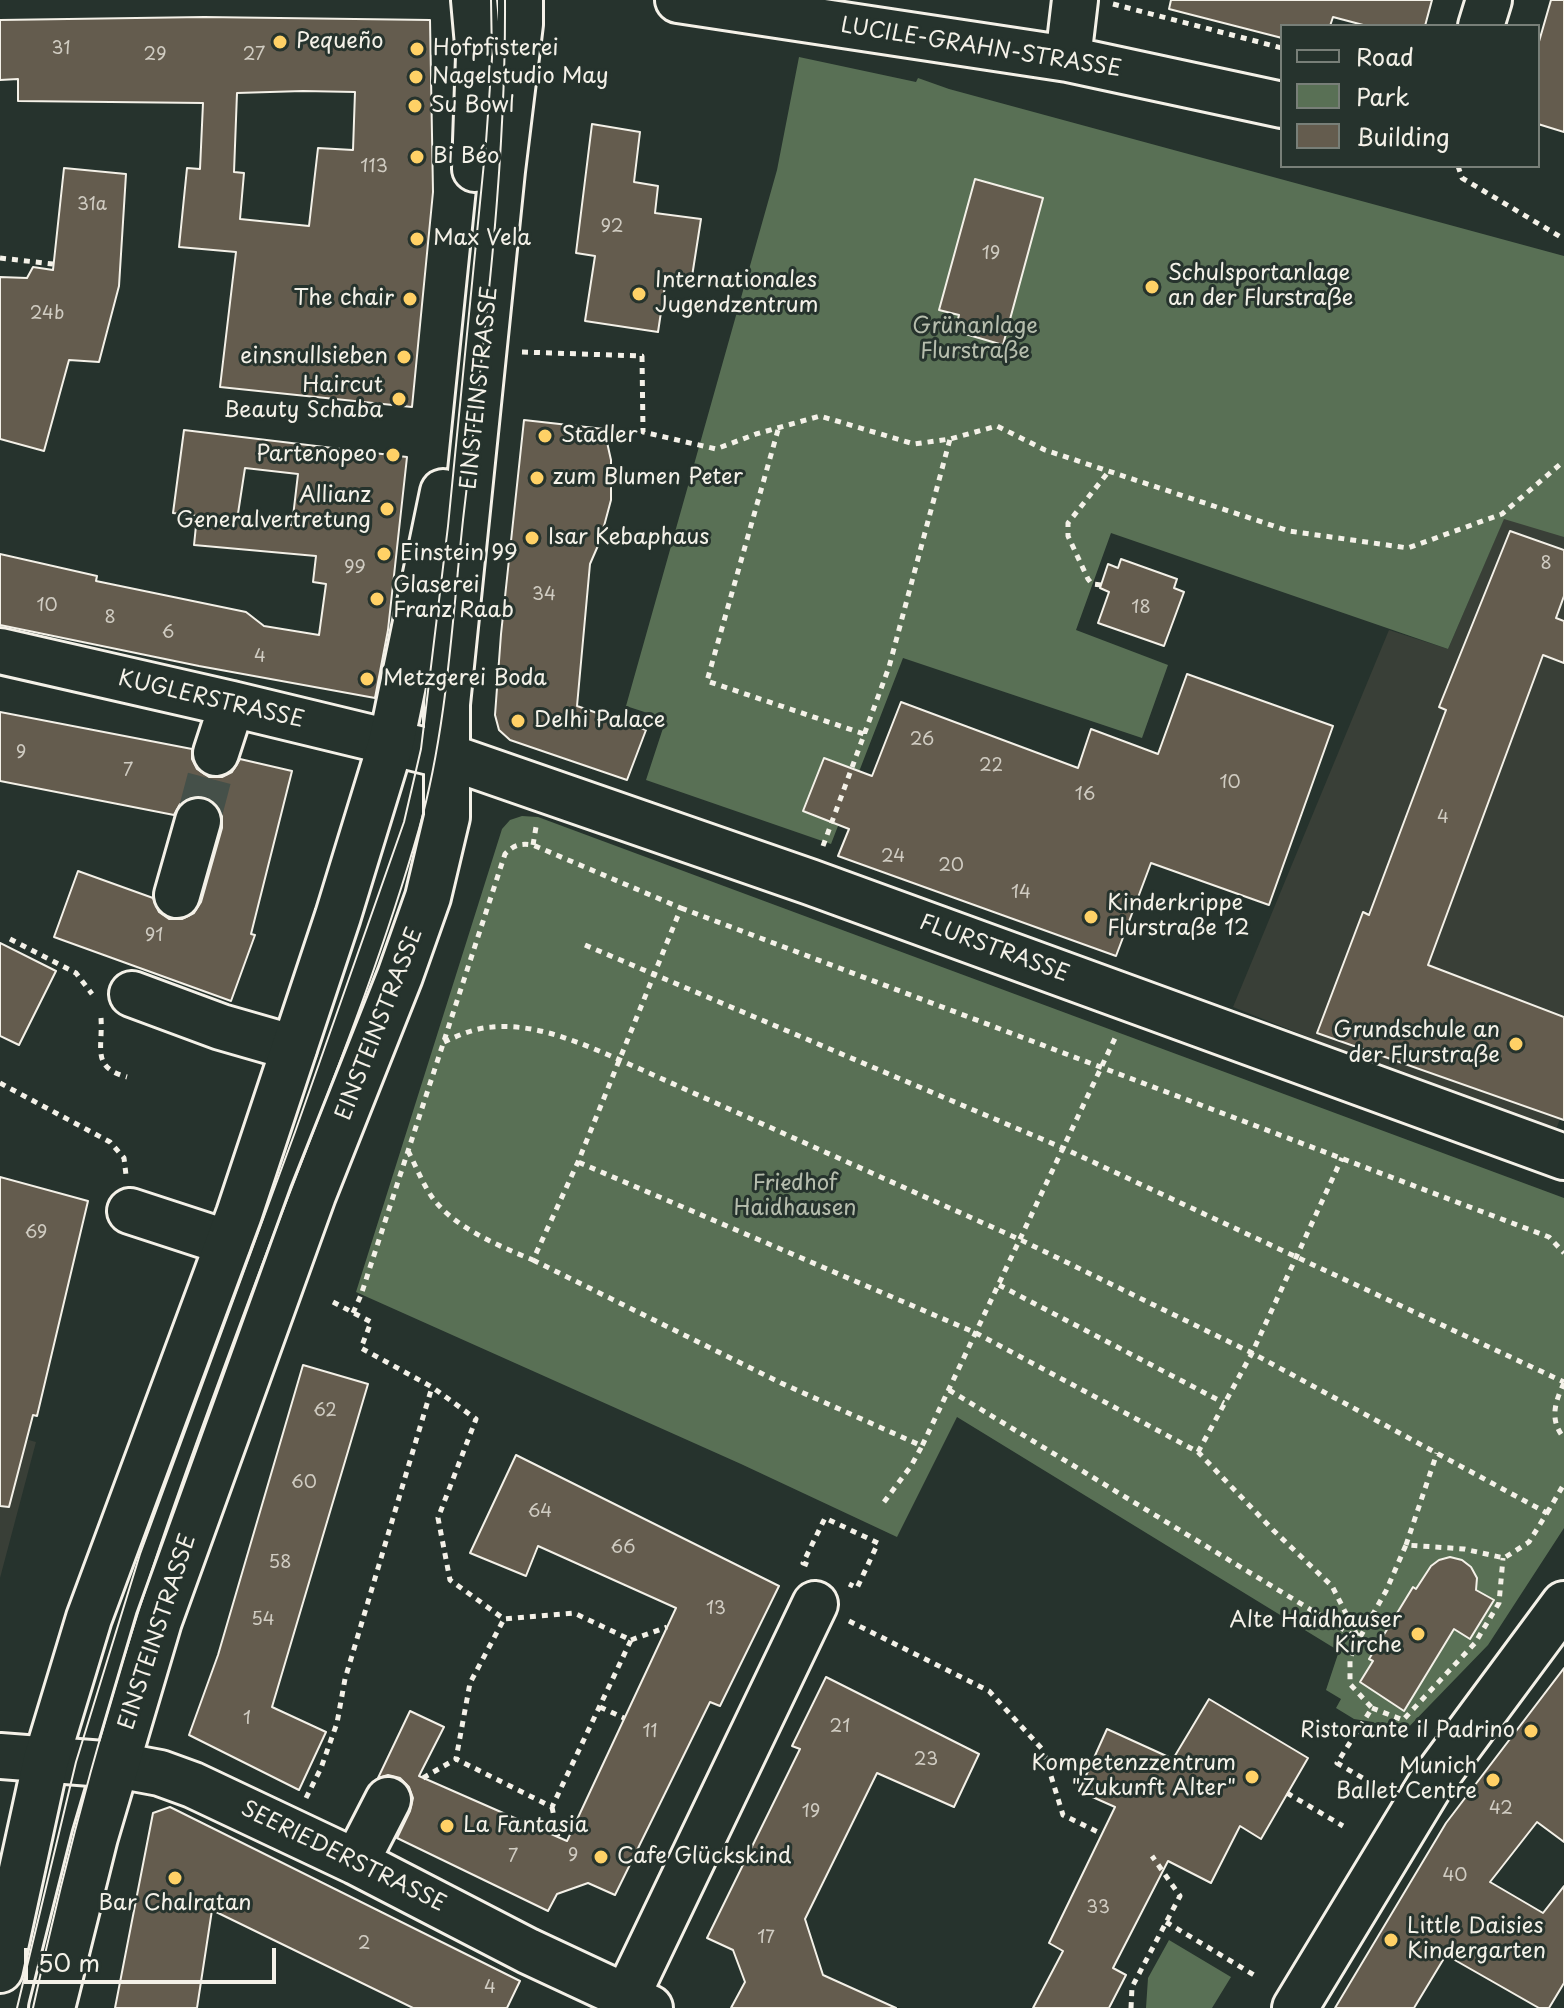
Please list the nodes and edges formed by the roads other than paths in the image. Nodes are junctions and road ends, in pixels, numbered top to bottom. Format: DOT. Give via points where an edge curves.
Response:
graph roads {
  1 [pos="474,0"];
  2 [pos="520,0"];
  3 [pos="678,0"];
  4 [pos="1489,0"];
  5 [pos="1093,2"];
  6 [pos="1482,24"];
  7 [pos="1068,59"];
  8 [pos="1280,105"];
  9 [pos="0,651"];
  10 [pos="232,704"];
  11 [pos="420,749"];
  12 [pos="216,753"];
  13 [pos="198,821"];
  14 [pos="177,895"];
  15 [pos="132,994"];
  16 [pos="294,1048"];
  17 [pos="1564,1157"];
  18 [pos="130,1211"];
  19 [pos="228,1243"];
  20 [pos="825,1585"];
  21 [pos="1564,1604"];
  22 [pos="0,1756"];
  23 [pos="46,1760"];
  24 [pos="117,1765"];
  25 [pos="406,1789"];
  26 [pos="16,1836"];
  27 [pos="356,1862"];
  28 [pos="0,1970"];
  29 [pos="639,2002"];
  30 [pos="52,2008"];
  31 [pos="1295,2008"];
  1 -- 11 [label="main road, EINSTEINSTRASSE" via="478,142"];
  2 -- 11 [label="main road, EINSTEINSTRASSE" via="448,695"];
  3 -- 7 [label="main road, LUCILE-GRAHN-STRASSE"];
  4 -- 6 [label="main road"];
  5 -- 7 [label="main road"];
  7 -- 8 [label="main road, LUCILE-GRAHN-STRASSE"];
  9 -- 10 [label="main road, KUGLERSTRASSE"];
  10 -- 11 [label="main road, KUGLERSTRASSE"];
  10 -- 12 [label="main road"];
  11 -- 16 [label="main road, EINSTEINSTRASSE"];
  11 -- 17 [label="main road, FLURSTRASSE" via="810,882"];
  11 -- 24 [label="main road, EINSTEINSTRASSE" via="447,817 428,897 200,1503"];
  13 -- 14 [label="main road"];
  15 -- 16 [label="main road"];
  16 -- 19 [label="main road, EINSTEINSTRASSE"];
  18 -- 19 [label="main road"];
  19 -- 23 [label="main road, EINSTEINSTRASSE" via="83,1606"];
  20 -- 29 [label="main road, SEERIEDERSTRASSE"];
  21 -- 31 [label="main road" via="1430,1785"];
  22 -- 23 [label="main road, SEERIEDERSTRASSE"];
  23 -- 24 [label="main road, SEERIEDERSTRASSE"];
  23 -- 26 [label="main road, EINSTEINSTRASSE"];
  24 -- 27 [label="main road, SEERIEDERSTRASSE" via="193,1785"];
  24 -- 30 [label="main road, EINSTEINSTRASSE"];
  25 -- 27 [label="main road"];
  26 -- 28 [label="main road, EINSTEINSTRASSE"];
  27 -- 29 [label="main road, SEERIEDERSTRASSE"];
}
